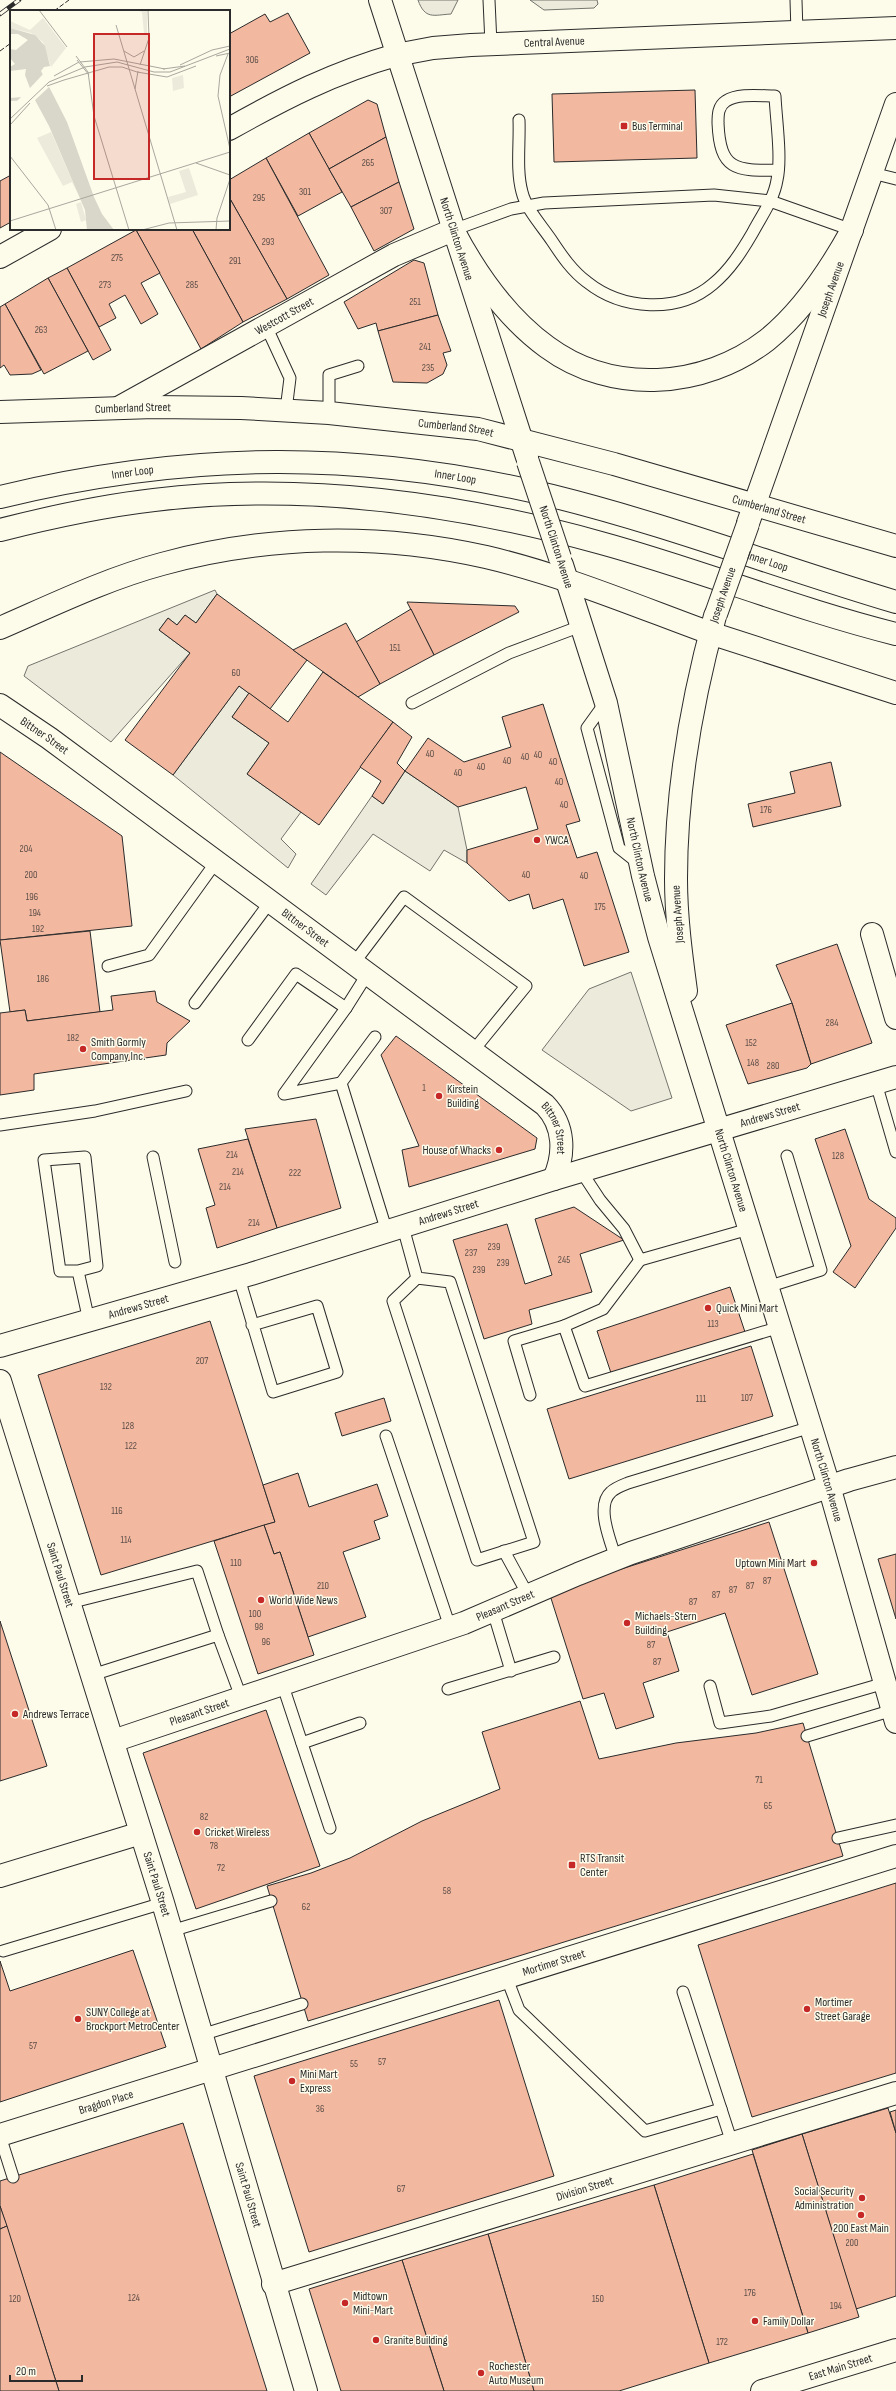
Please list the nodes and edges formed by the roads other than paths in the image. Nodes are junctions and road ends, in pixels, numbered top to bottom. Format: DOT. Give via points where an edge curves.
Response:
graph roads {
  1 [pos="380,0"];
  2 [pos="489,0"];
  3 [pos="796,0"];
  4 [pos="896,28"];
  5 [pos="797,32"];
  6 [pos="491,44"];
  7 [pos="396,55"];
  8 [pos="896,104"];
  9 [pos="519,120"];
  10 [pos="230,127"];
  11 [pos="778,170"];
  12 [pos="872,173"];
  13 [pos="896,179"];
  14 [pos="770,201"];
  15 [pos="528,205"];
  16 [pos="48,230"];
  17 [pos="453,230"];
  18 [pos="852,230"];
  19 [pos="0,257"];
  20 [pos="266,326"];
  21 [pos="358,366"];
  22 [pos="118,408"];
  23 [pos="286,410"];
  24 [pos="0,412"];
  25 [pos="328,413"];
  26 [pos="521,441"];
  27 [pos="0,497"];
  28 [pos="751,515"];
  29 [pos="0,530"];
  30 [pos="896,546"];
  31 [pos="567,580"];
  32 [pos="896,602"];
  33 [pos="713,624"];
  34 [pos="582,626"];
  35 [pos="0,628"];
  36 [pos="896,634"];
  37 [pos="896,693"];
  38 [pos="412,703"];
  39 [pos="0,705"];
  40 [pos="216,862"];
  41 [pos="270,902"];
  42 [pos="872,934"];
  43 [pos="108,966"];
  44 [pos="361,968"];
  45 [pos="195,1003"];
  46 [pos="346,1008"];
  47 [pos="896,1018"];
  48 [pos="375,1037"];
  49 [pos="248,1040"];
  50 [pos="472,1051"];
  51 [pos="696,1061"];
  52 [pos="886,1080"];
  53 [pos="342,1083"];
  54 [pos="186,1091"];
  55 [pos="0,1125"];
  56 [pos="719,1131"];
  57 [pos="896,1152"];
  58 [pos="787,1156"];
  59 [pos="153,1157"];
  60 [pos="581,1171"];
  61 [pos="554,1179"];
  62 [pos="395,1229"];
  63 [pos="749,1229"];
  64 [pos="640,1260"];
  65 [pos="175,1262"];
  66 [pos="78,1271"];
  67 [pos="239,1278"];
  68 [pos="417,1278"];
  69 [pos="767,1287"];
  70 [pos="89,1320"];
  71 [pos="252,1325"];
  72 [pos="564,1326"];
  73 [pos="780,1327"];
  74 [pos="0,1346"];
  75 [pos="0,1380"];
  76 [pos="530,1394"];
  77 [pos="811,1427"];
  78 [pos="386,1436"];
  79 [pos="896,1467"];
  80 [pos="829,1486"];
  81 [pos="504,1551"];
  82 [pos="616,1559"];
  83 [pos="528,1595"];
  84 [pos="69,1603"];
  85 [pos="493,1611"];
  86 [pos="450,1628"];
  87 [pos="218,1635"];
  88 [pos="554,1657"];
  89 [pos="510,1670"];
  90 [pos="92,1675"];
  91 [pos="282,1683"];
  92 [pos="885,1683"];
  93 [pos="710,1686"];
  94 [pos="448,1689"];
  95 [pos="241,1697"];
  96 [pos="894,1716"];
  97 [pos="360,1723"];
  98 [pos="807,1736"];
  99 [pos="113,1740"];
  100 [pos="302,1742"];
  101 [pos="896,1825"];
  102 [pos="330,1828"];
  103 [pos="141,1833"];
  104 [pos="838,1838"];
  105 [pos="896,1856"];
  106 [pos="0,1876"];
  107 [pos="271,1901"];
  108 [pos="163,1903"];
  109 [pos="171,1931"];
  110 [pos="3,1951"];
  111 [pos="506,1976"];
  112 [pos="683,1992"];
  113 [pos="302,2004"];
  114 [pos="201,2035"];
  115 [pos="211,2068"];
  116 [pos="896,2093"];
  117 [pos="721,2109"];
  118 [pos="0,2135"];
  119 [pos="732,2143"];
  120 [pos="12,2177"];
  121 [pos="273,2284"];
  122 [pos="896,2350"];
  123 [pos="306,2391"];
  124 [pos="762,2391"];
  1 -- 7 [label="main road, North Clinton Avenue"];
  2 -- 6 [label="lane"];
  3 -- 5 [label="lane"];
  4 -- 5 [label="main road, Central Avenue"];
  5 -- 6 [label="main road, Central Avenue"];
  6 -- 7 [label="main road, Central Avenue" via="433,48"];
  7 -- 10 [label="main road, Central Avenue" via="345,71 306,87"];
  7 -- 17 [label="main road, North Clinton Avenue"];
  8 -- 12 [label="main road, Joseph Avenue"];
  9 -- 15 [label="lane" via="520,185"];
  11 -- 11 [label="lane" via="775,96 737,97 724,102 720,106 718,118 720,146 724,156 742,169"];
  11 -- 14 [label="lane" via="776,186"];
  12 -- 13 [label="lane"];
  12 -- 18 [label="main road, Joseph Avenue"];
  14 -- 15 [label="lane" via="714,195 554,201"];
  14 -- 15 [label="lane" via="741,252 712,285 688,299 651,305 624,301 599,291 588,283 563,258"];
  14 -- 18 [label="lane"];
  15 -- 17 [label="lane"];
  16 -- 19 [label="main road"];
  17 -- 18 [label="main road" via="479,274 502,304 548,347 575,363 603,374 634,380 652,380 682,378 713,370 767,340 815,288"];
  17 -- 20 [label="main road, Westcott Street" via="407,248"];
  17 -- 26 [label="main road, North Clinton Avenue"];
  18 -- 28 [label="main road, Joseph Avenue"];
  20 -- 22 [label="main road, Westcott Street"];
  20 -- 23 [label="lane" via="290,378"];
  21 -- 25 [label="lane" via="329,375"];
  22 -- 23 [label="main road, Cumberland Street" via="197,406"];
  22 -- 24 [label="main road, Cumberland Street"];
  23 -- 25 [label="main road, Cumberland Street"];
  25 -- 26 [label="main road, Cumberland Street" via="478,430"];
  26 -- 28 [label="main road, Cumberland Street" via="614,464"];
  26 -- 31 [label="main road, North Clinton Avenue, bridge"];
  27 -- 32 [label="main road, Inner Loop" via="103,475 214,463 327,463 417,471 508,487 600,509"];
  28 -- 30 [label="main road, Cumberland Street"];
  28 -- 33 [label="main road, Joseph Avenue, bridge"];
  29 -- 36 [label="main road" via="113,506 199,496 287,493 374,498 462,510 600,542 807,609"];
  31 -- 33 [label="main road"];
  31 -- 34 [label="main road, North Clinton Avenue"];
  31 -- 35 [label="main road" via="487,558 419,545 334,540 290,542 203,554 160,565 82,592"];
  33 -- 37 [label="main road"];
  33 -- 51 [label="main road, Joseph Avenue" via="689,738 676,857 676,902"];
  34 -- 38 [label="lane" via="509,653"];
  34 -- 51 [label="main road, North Clinton Avenue" via="606,703 659,937"];
  39 -- 40 [label="main road, Bittner Street" via="49,738"];
  40 -- 41 [label="main road, Bittner Street"];
  40 -- 43 [label="lane" via="149,955"];
  41 -- 44 [label="main road, Bittner Street"];
  41 -- 45 [label="lane"];
  42 -- 47 [label="main road"];
  44 -- 46 [label="lane"];
  44 -- 50 [label="main road, Bittner Street"];
  44 -- 50 [label="lane" via="404,897 526,986"];
  46 -- 49 [label="lane" via="296,974"];
  46 -- 53 [label="lane" via="284,1094"];
  48 -- 53 [label="lane"];
  50 -- 61 [label="main road, Bittner Street" via="552,1112 561,1138 560,1161"];
  51 -- 56 [label="main road, North Clinton Avenue"];
  52 -- 56 [label="main road, Andrews Street"];
  52 -- 57 [label="lane"];
  53 -- 62 [label="lane"];
  54 -- 55 [label="lane" via="95,1110"];
  56 -- 60 [label="main road, Andrews Street"];
  56 -- 63 [label="main road, North Clinton Avenue"];
  58 -- 69 [label="lane" via="821,1270"];
  59 -- 65 [label="lane"];
  60 -- 61 [label="main road, Andrews Street"];
  60 -- 64 [label="lane" via="600,1200 624,1229"];
  61 -- 62 [label="main road, Andrews Street"];
  62 -- 67 [label="main road, Andrews Street"];
  62 -- 68 [label="lane"];
  63 -- 64 [label="lane"];
  63 -- 69 [label="main road, North Clinton Avenue"];
  64 -- 72 [label="lane" via="603,1309"];
  66 -- 66 [label="lane" via="97,1266 85,1157 44,1160 60,1271"];
  66 -- 70 [label="lane"];
  67 -- 70 [label="main road, Andrews Street"];
  67 -- 71 [label="lane"];
  68 -- 81 [label="lane" via="393,1301 477,1560"];
  68 -- 81 [label="lane" via="450,1282 534,1542"];
  69 -- 73 [label="main road, North Clinton Avenue"];
  70 -- 74 [label="main road, Andrews Street"];
  71 -- 71 [label="lane" via="273,1392 337,1372 317,1306"];
  72 -- 73 [label="lane" via="585,1386"];
  72 -- 76 [label="lane" via="514,1341"];
  73 -- 77 [label="main road, North Clinton Avenue"];
  75 -- 84 [label="main road, Saint Paul Street"];
  77 -- 80 [label="main road, North Clinton Avenue"];
  77 -- 82 [label="lane" via="628,1483 610,1492 604,1504 604,1520"];
  78 -- 86 [label="lane"];
  79 -- 80 [label="main road, Pleasant Street"];
  80 -- 82 [label="main road, Pleasant Street"];
  80 -- 92 [label="main road, North Clinton Avenue"];
  81 -- 83 [label="lane"];
  82 -- 83 [label="main road, Pleasant Street"];
  83 -- 85 [label="main road, Pleasant Street"];
  84 -- 87 [label="lane" via="197,1571"];
  84 -- 90 [label="main road, Saint Paul Street"];
  85 -- 86 [label="main road, Pleasant Street"];
  85 -- 89 [label="lane"];
  86 -- 91 [label="main road, Pleasant Street"];
  87 -- 90 [label="lane"];
  87 -- 95 [label="lane"];
  88 -- 89 [label="lane"];
  89 -- 94 [label="lane"];
  90 -- 99 [label="main road, Saint Paul Street"];
  91 -- 95 [label="main road, Pleasant Street"];
  91 -- 100 [label="lane"];
  92 -- 93 [label="lane" via="771,1716 720,1723"];
  92 -- 96 [label="main road, North Clinton Avenue"];
  95 -- 99 [label="main road, Pleasant Street"];
  96 -- 98 [label="lane"];
  97 -- 100 [label="lane"];
  99 -- 103 [label="main road, Saint Paul Street"];
  100 -- 102 [label="lane"];
  101 -- 104 [label="lane"];
  103 -- 106 [label="main road"];
  103 -- 108 [label="main road, Saint Paul Street"];
  105 -- 111 [label="main road, Mortimer Street"];
  107 -- 109 [label="lane"];
  108 -- 109 [label="main road, Saint Paul Street"];
  108 -- 110 [label="lane"];
  109 -- 114 [label="main road, Saint Paul Street"];
  111 -- 115 [label="main road, Mortimer Street"];
  111 -- 117 [label="lane" via="519,2010 645,2131"];
  112 -- 117 [label="lane"];
  113 -- 114 [label="lane"];
  114 -- 115 [label="main road, Saint Paul Street"];
  115 -- 118 [label="main road, Bragdon Place"];
  115 -- 121 [label="main road, Saint Paul Street"];
  116 -- 119 [label="main road, Division Street"];
  117 -- 119 [label="lane"];
  118 -- 120 [label="lane"];
  119 -- 121 [label="main road, Division Street"];
  121 -- 123 [label="main road, Saint Paul Street"];
  122 -- 124 [label="main road, East Main Street"];
}
